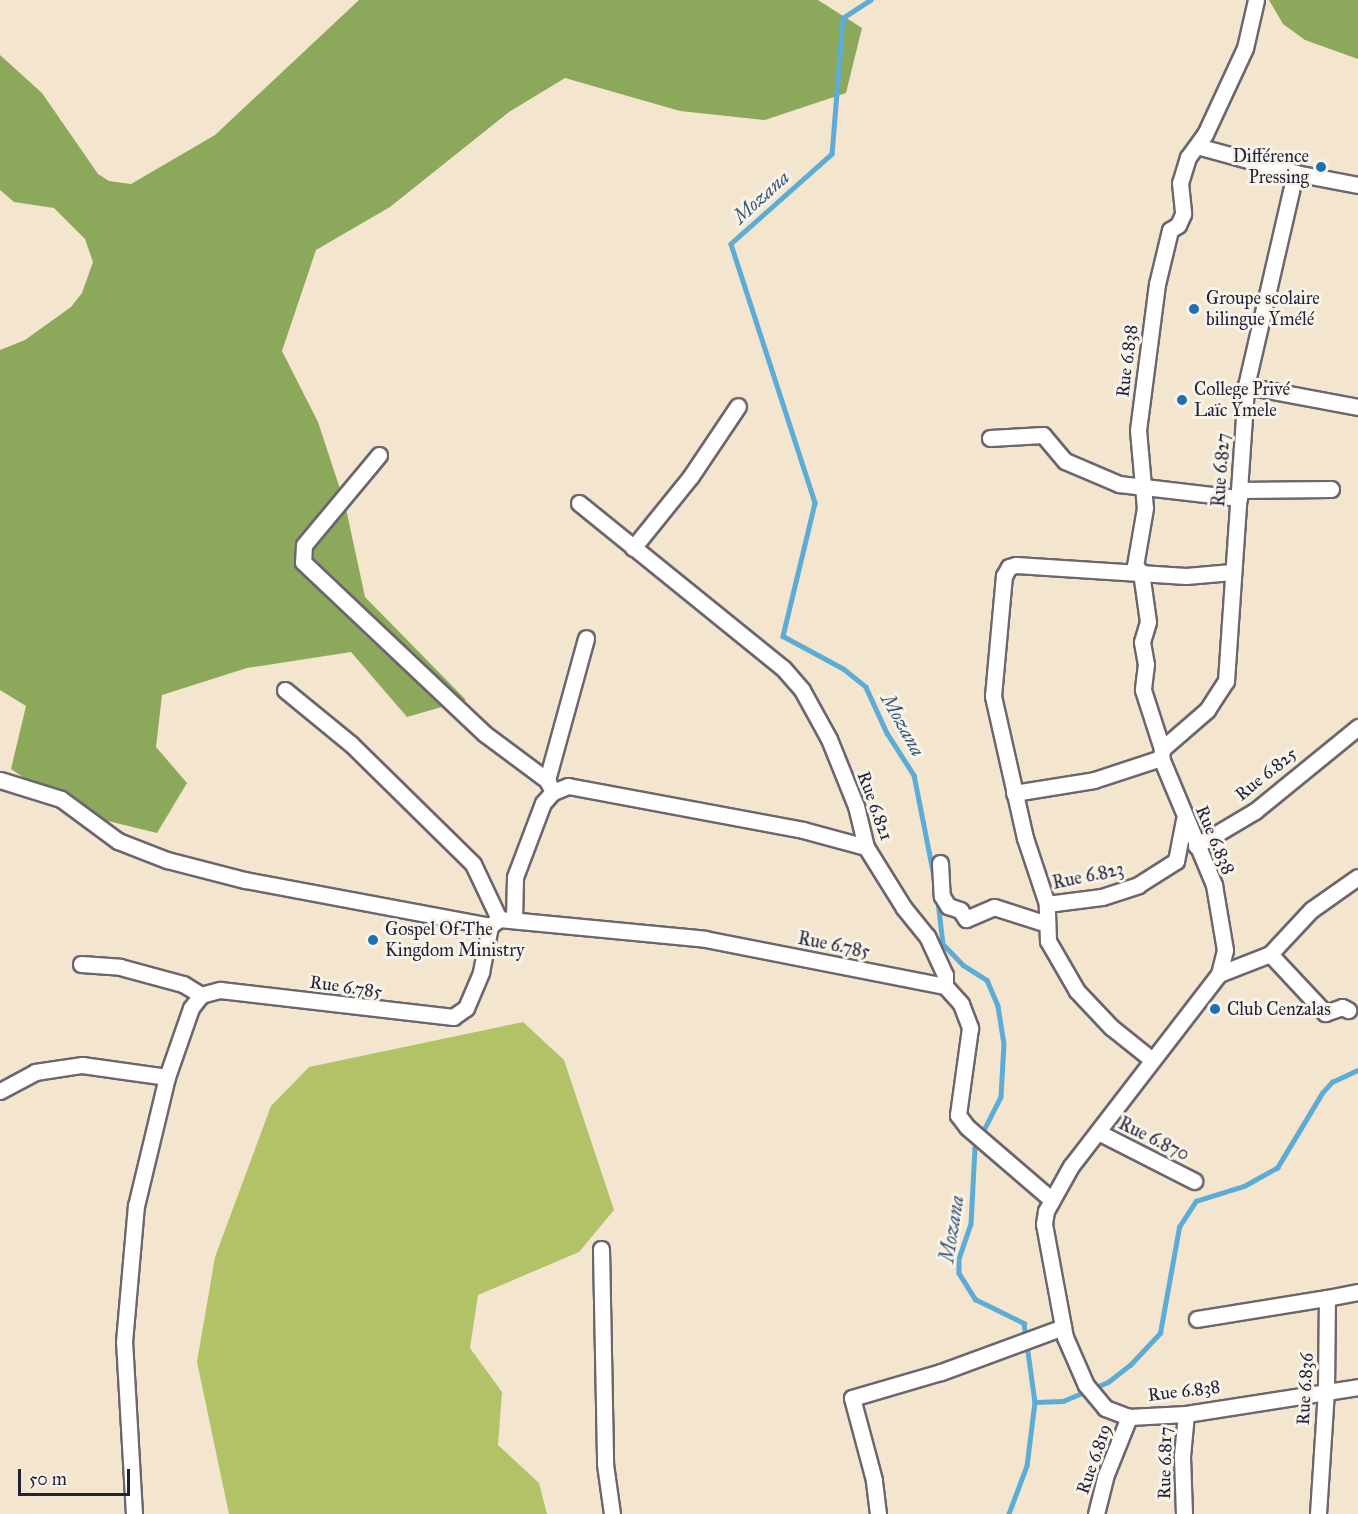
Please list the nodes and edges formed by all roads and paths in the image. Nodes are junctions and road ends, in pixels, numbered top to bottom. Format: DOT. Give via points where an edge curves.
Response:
graph roads {
  1 [pos="1256,0"];
  2 [pos="1197,146"];
  3 [pos="1295,173"];
  4 [pos="1358,185"];
  5 [pos="1246,386"];
  6 [pos="738,406"];
  7 [pos="1358,407"];
  8 [pos="990,438"];
  9 [pos="379,455"];
  10 [pos="1145,488"];
  11 [pos="1331,489"];
  12 [pos="1239,494"];
  13 [pos="579,503"];
  14 [pos="633,548"];
  15 [pos="1141,572"];
  16 [pos="1232,572"];
  17 [pos="586,638"];
  18 [pos="285,690"];
  19 [pos="1358,727"];
  20 [pos="1161,753"];
  21 [pos="0,780"];
  22 [pos="550,786"];
  23 [pos="1014,793"];
  24 [pos="1184,820"];
  25 [pos="1196,846"];
  26 [pos="866,847"];
  27 [pos="940,863"];
  28 [pos="1358,877"];
  29 [pos="1047,904"];
  30 [pos="501,921"];
  31 [pos="1047,924"];
  32 [pos="1270,954"];
  33 [pos="81,964"];
  34 [pos="1219,974"];
  35 [pos="945,986"];
  36 [pos="201,995"];
  37 [pos="1348,1011"];
  38 [pos="1151,1059"];
  39 [pos="167,1077"];
  40 [pos="0,1091"];
  41 [pos="1098,1132"];
  42 [pos="1194,1181"];
  43 [pos="1052,1200"];
  44 [pos="601,1249"];
  45 [pos="1358,1292"];
  46 [pos="1327,1298"];
  47 [pos="1197,1319"];
  48 [pos="1063,1327"];
  49 [pos="1358,1386"];
  50 [pos="1326,1390"];
  51 [pos="1186,1414"];
  52 [pos="1129,1417"];
  53 [pos="134,1514"];
  54 [pos="612,1514"];
  55 [pos="878,1514"];
  56 [pos="1096,1514"];
  57 [pos="1184,1514"];
  58 [pos="1318,1514"];
  1 -- 2 [label="street, Rue 6.838" via="1245,48"];
  2 -- 3 [label="street"];
  2 -- 10 [label="street, Rue 6.838" via="1188,157 1180,183 1183,214 1178,225 1170,230 1156,294 1138,430 1138,465"];
  3 -- 4 [label="street"];
  3 -- 5 [label="street, Rue 6.827"];
  5 -- 7 [label="street"];
  5 -- 12 [label="street, Rue 6.827"];
  6 -- 14 [label="street" via="691,476"];
  8 -- 10 [label="street" via="1043,435 1065,461 1119,484"];
  9 -- 22 [label="street" via="304,545 303,562 485,734"];
  10 -- 12 [label="street"];
  10 -- 15 [label="street, Rue 6.838" via="1135,566"];
  11 -- 12 [label="street"];
  12 -- 16 [label="street, Rue 6.827"];
  13 -- 14 [label="street, Rue 6.821"];
  14 -- 26 [label="street, Rue 6.821" via="783,668 802,690 844,778"];
  15 -- 16 [label="street" via="1186,576"];
  15 -- 20 [label="street, Rue 6.838" via="1148,622 1142,642 1146,664 1143,690"];
  15 -- 23 [label="street" via="1009,567 1004,576 998,623 993,696"];
  16 -- 20 [label="street, Rue 6.827" via="1232,629 1223,690"];
  17 -- 22 [label="street"];
  18 -- 30 [label="street" via="351,744 473,864"];
  19 -- 25 [label="street, Rue 6.825" via="1255,811"];
  20 -- 23 [label="street" via="1094,780"];
  20 -- 24 [label="street, Rue 6.838"];
  21 -- 30 [label="street" via="61,799 118,841 167,860 245,879"];
  22 -- 26 [label="street" via="568,786 803,830"];
  22 -- 30 [label="street"];
  23 -- 29 [label="street"];
  24 -- 25 [label="street, Rue 6.838"];
  24 -- 29 [label="street, Rue 6.823" via="1176,861 1138,885 1102,897"];
  25 -- 34 [label="street, Rue 6.838" via="1214,885 1221,921 1225,950"];
  26 -- 35 [label="street, Rue 6.821" via="904,908 927,936 945,975"];
  27 -- 31 [label="street" via="942,896 948,906 960,910 966,919 994,907"];
  28 -- 32 [label="street" via="1311,909"];
  29 -- 31 [label="street, Rue 6.823"];
  30 -- 35 [label="street, Rue 6.785" via="705,939"];
  30 -- 36 [label="street, Rue 6.785" via="466,1008 453,1017 220,990"];
  31 -- 38 [label="street, Rue 6.823" via="1052,953 1085,1001"];
  32 -- 34 [label="street"];
  32 -- 37 [label="street" via="1324,1013 1342,1007"];
  33 -- 36 [label="street" via="152,975 183,984"];
  34 -- 38 [label="street, Rue 6.838"];
  35 -- 43 [label="street, Rue 6.821" via="961,1004 970,1028 958,1115"];
  36 -- 39 [label="street" via="191,1008"];
  38 -- 41 [label="street, Rue 6.838"];
  39 -- 40 [label="street" via="82,1065 35,1072"];
  39 -- 53 [label="street" via="136,1206 125,1332"];
  41 -- 42 [label="street, Rue 6.870"];
  41 -- 43 [label="street, Rue 6.838" via="1071,1166"];
  43 -- 48 [label="street, Rue 6.838" via="1046,1211 1046,1244"];
  44 -- 54 [label="street" via="605,1464"];
  45 -- 46 [label="street"];
  46 -- 47 [label="street"];
  46 -- 50 [label="street, Rue 6.836"];
  48 -- 52 [label="street, Rue 6.838" via="1093,1396 1105,1408"];
  48 -- 55 [label="street" via="941,1372 852,1398 874,1480"];
  49 -- 50 [label="street, Rue 6.838"];
  50 -- 51 [label="street, Rue 6.838"];
  50 -- 58 [label="street, Rue 6.836"];
  51 -- 52 [label="street, Rue 6.838"];
  51 -- 57 [label="street, Rue 6.817" via="1182,1456"];
  52 -- 56 [label="street, Rue 6.819" via="1105,1477"];
}
